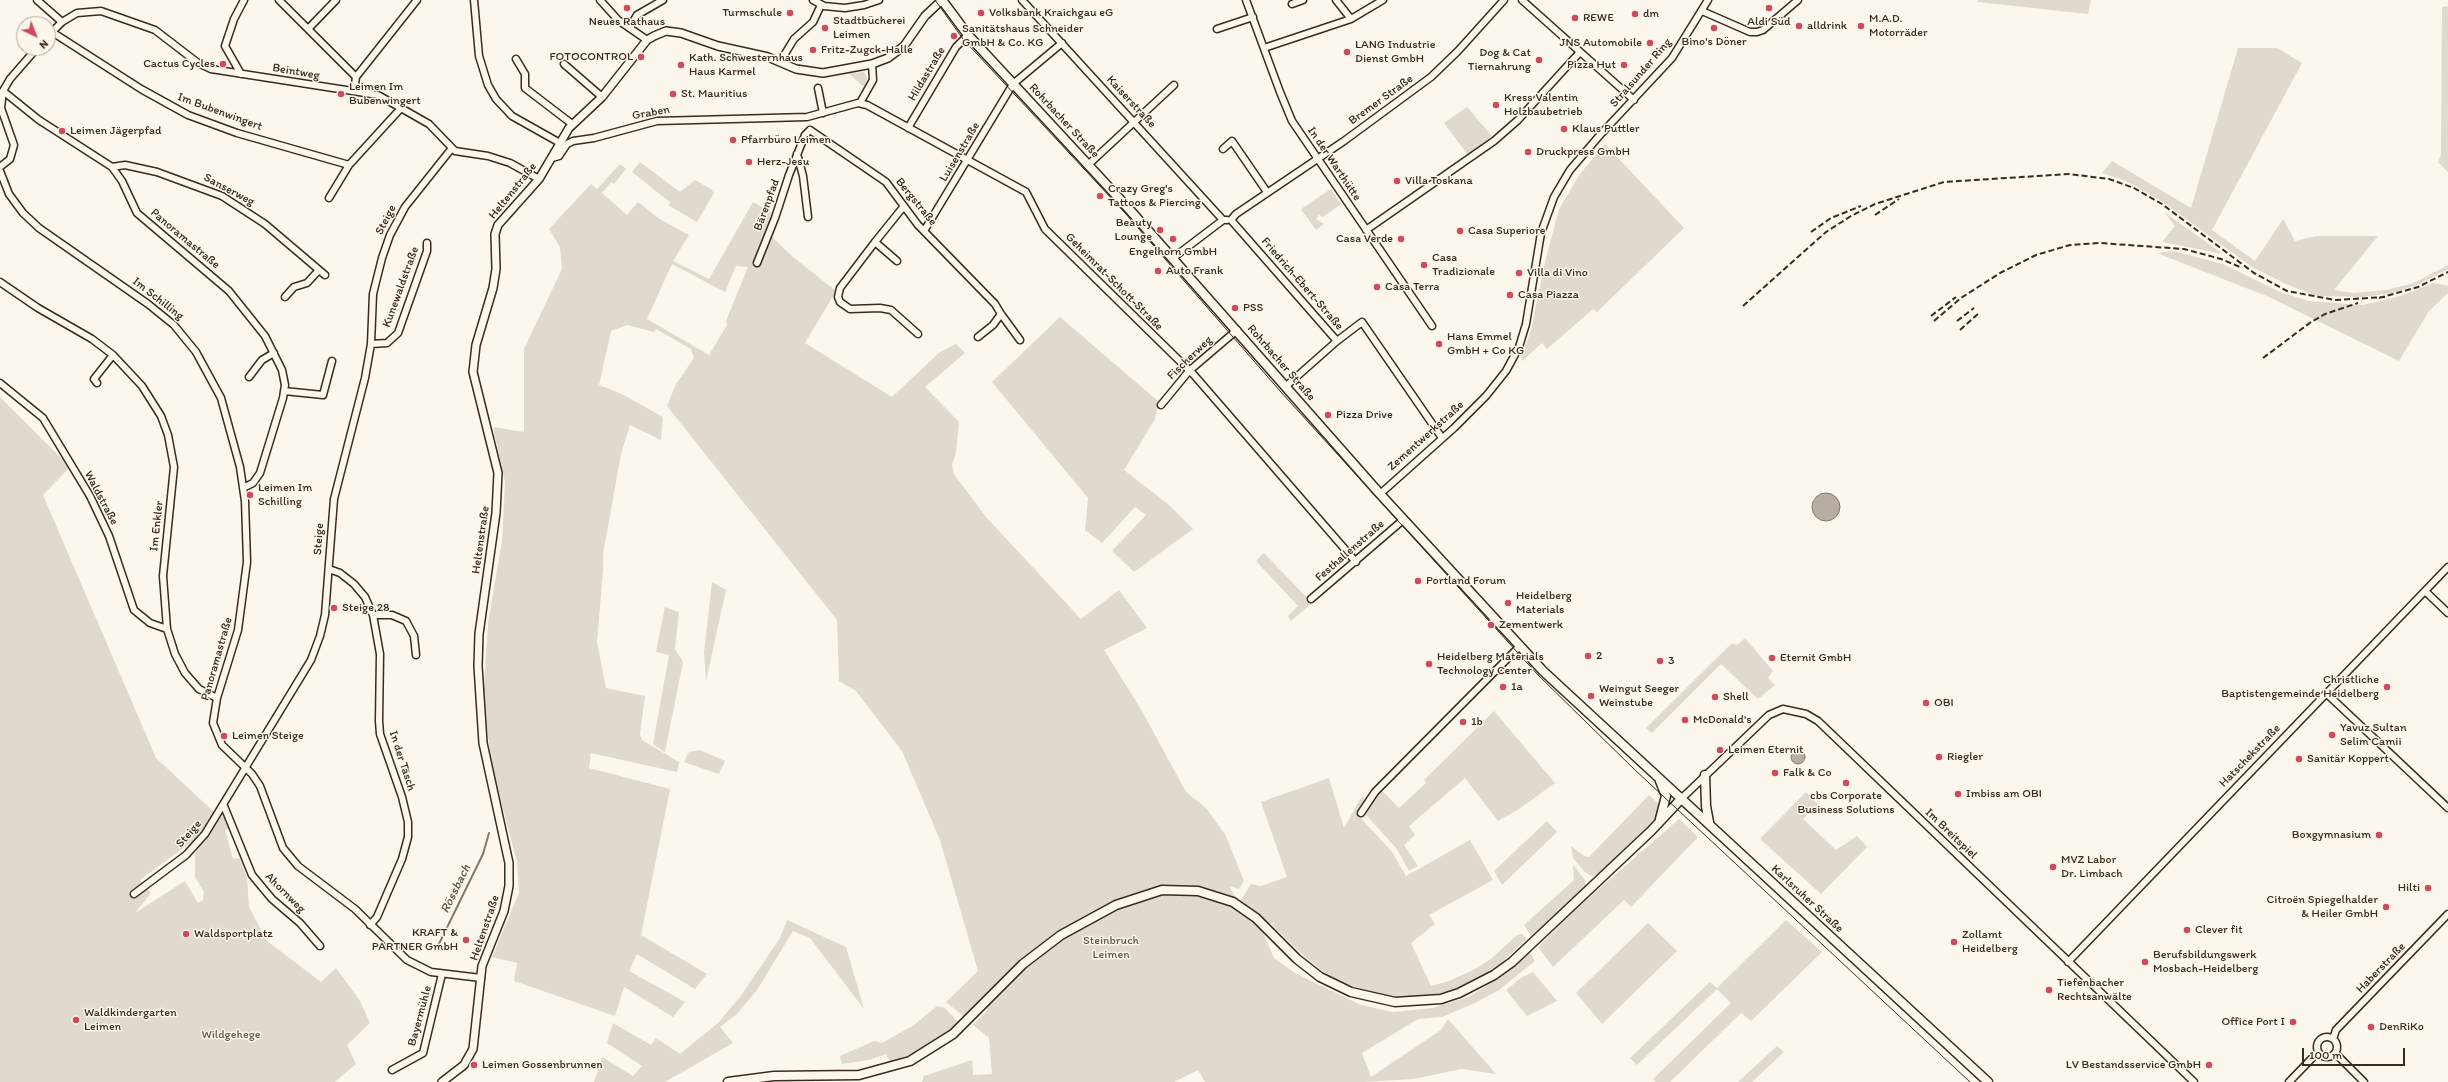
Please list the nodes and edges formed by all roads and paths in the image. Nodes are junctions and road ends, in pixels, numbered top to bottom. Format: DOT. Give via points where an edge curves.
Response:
graph roads {
  1 [pos="37,0"];
  2 [pos="244,0"];
  3 [pos="279,0"];
  4 [pos="336,0"];
  5 [pos="417,0"];
  6 [pos="474,0"];
  7 [pos="600,0"];
  8 [pos="663,0"];
  9 [pos="814,0"];
  10 [pos="852,0"];
  11 [pos="879,0"];
  12 [pos="942,0"];
  13 [pos="1022,0"];
  14 [pos="1246,0"];
  15 [pos="1304,0"];
  16 [pos="1336,0"];
  17 [pos="1383,0"];
  18 [pos="1504,0"];
  19 [pos="1522,0"];
  20 [pos="1708,0"];
  21 [pos="1798,0"];
  22 [pos="1292,4"];
  23 [pos="821,5"];
  24 [pos="852,7"];
  25 [pos="1702,11"];
  26 [pos="1252,17"];
  27 [pos="1351,19"];
  28 [pos="62,22"];
  29 [pos="630,27"];
  30 [pos="56,28"];
  31 [pos="308,29"];
  32 [pos="1217,29"];
  33 [pos="968,34"];
  34 [pos="56,38"];
  35 [pos="647,40"];
  36 [pos="1062,43"];
  37 [pos="1264,48"];
  38 [pos="1580,52"];
  39 [pos="30,56"];
  40 [pos="516,59"];
  41 [pos="780,62"];
  42 [pos="564,64"];
  43 [pos="872,64"];
  44 [pos="241,74"];
  45 [pos="356,77"];
  46 [pos="1013,84"];
  47 [pos="1174,85"];
  48 [pos="2,88"];
  49 [pos="818,88"];
  50 [pos="354,91"];
  51 [pos="602,97"];
  52 [pos="1634,100"];
  53 [pos="860,103"];
  54 [pos="402,107"];
  55 [pos="823,113"];
  56 [pos="810,117"];
  57 [pos="1134,122"];
  58 [pos="572,124"];
  59 [pos="908,128"];
  60 [pos="810,130"];
  61 [pos="560,143"];
  62 [pos="452,148"];
  63 [pos="1223,149"];
  64 [pos="797,154"];
  65 [pos="552,158"];
  66 [pos="1316,159"];
  67 [pos="968,160"];
  68 [pos="1088,164"];
  69 [pos="349,165"];
  70 [pos="0,167"];
  71 [pos="112,167"];
  72 [pos="0,171"];
  73 [pos="539,180"];
  74 [pos="1268,192"];
  75 [pos="329,198"];
  76 [pos="904,206"];
  77 [pos="808,217"];
  78 [pos="1223,220"];
  79 [pos="1231,220"];
  80 [pos="1366,230"];
  81 [pos="924,231"];
  82 [pos="875,242"];
  83 [pos="427,243"];
  84 [pos="1173,258"];
  85 [pos="898,261"];
  86 [pos="757,263"];
  87 [pos="319,270"];
  88 [pos="325,275"];
  89 [pos="0,282"];
  90 [pos="285,297"];
  91 [pos="1001,314"];
  92 [pos="1432,326"];
  93 [pos="1236,330"];
  94 [pos="918,334"];
  95 [pos="978,337"];
  96 [pos="1020,340"];
  97 [pos="1337,341"];
  98 [pos="371,344"];
  99 [pos="274,353"];
  100 [pos="113,355"];
  101 [pos="332,362"];
  102 [pos="1189,371"];
  103 [pos="249,377"];
  104 [pos="93,380"];
  105 [pos="0,382"];
  106 [pos="1285,387"];
  107 [pos="284,391"];
  108 [pos="1487,395"];
  109 [pos="1161,405"];
  110 [pos="1442,438"];
  111 [pos="243,488"];
  112 [pos="1380,494"];
  113 [pos="1403,520"];
  114 [pos="1356,562"];
  115 [pos="2448,567"];
  116 [pos="329,569"];
  117 [pos="2425,591"];
  118 [pos="1311,599"];
  119 [pos="2448,613"];
  120 [pos="373,615"];
  121 [pos="167,629"];
  122 [pos="1520,646"];
  123 [pos="416,655"];
  124 [pos="2326,693"];
  125 [pos="216,698"];
  126 [pos="1610,734"];
  127 [pos="246,768"];
  128 [pos="1706,775"];
  129 [pos="1660,778"];
  130 [pos="1682,798"];
  131 [pos="224,806"];
  132 [pos="2448,808"];
  133 [pos="1361,813"];
  134 [pos="1709,822"];
  135 [pos="1659,823"];
  136 [pos="134,894"];
  137 [pos="2448,914"];
  138 [pos="370,925"];
  139 [pos="320,946"];
  140 [pos="2068,962"];
  141 [pos="442,974"];
  142 [pos="481,978"];
  143 [pos="2334,1039"];
  144 [pos="2318,1052"];
  145 [pos="2335,1053"];
  146 [pos="392,1070"];
  147 [pos="442,1082"];
  148 [pos="728,1082"];
  149 [pos="1988,1082"];
  150 [pos="2194,1082"];
  151 [pos="2289,1082"];
  152 [pos="2364,1082"];
  1 -- 28 [label="street"];
  2 -- 44 [label="street" via="225,46"];
  3 -- 31 [label="street"];
  4 -- 31 [label="street"];
  5 -- 45 [label="street"];
  6 -- 61 [label="street" via="479,56 488,85 496,99 512,116"];
  7 -- 29 [label="street" via="618,20"];
  8 -- 29 [label="street" via="637,15"];
  9 -- 23 [label="street"];
  10 -- 24 [label="street"];
  11 -- 24 [label="street"];
  12 -- 33 [label="main road, Rohrbacher Straße"];
  12 -- 43 [label="street" via="925,16 899,51"];
  13 -- 36 [label="street, Kaiserstraße"];
  14 -- 26 [label="street, In der Warthütte"];
  15 -- 22 [label="street"];
  16 -- 27 [label="street"];
  17 -- 27 [label="street"];
  18 -- 66 [label="street, Bremer Straße" via="1431,77"];
  19 -- 38 [label="street"];
  20 -- 25 [label="street, Stralsunder Ring"];
  21 -- 25 [label="street" via="1767,27 1757,32 1750,32"];
  23 -- 24 [label="street"];
  23 -- 41 [label="street" via="813,22 794,39"];
  25 -- 52 [label="street, Stralsunder Ring" via="1672,58"];
  26 -- 32 [label="street"];
  26 -- 37 [label="street, In der Warthütte"];
  27 -- 37 [label="street"];
  28 -- 30 [label="street, Beintweg"];
  28 -- 44 [label="street, Beintweg" via="82,12 101,11 155,30 204,66"];
  29 -- 35 [label="street"];
  31 -- 45 [label="street"];
  33 -- 46 [label="main road, Rohrbacher Straße"];
  33 -- 59 [label="street, Hildastraße" via="956,48"];
  34 -- 69 [label="street, Im Bubenwingert" via="141,90 188,115 237,133"];
  35 -- 41 [label="street" via="660,33 676,32"];
  35 -- 51 [label="street, Heltenstraße"];
  36 -- 46 [label="street, Luisenstraße"];
  36 -- 57 [label="street, Kaiserstraße"];
  37 -- 66 [label="street, In der Warthütte" via="1292,120"];
  38 -- 52 [label="street"];
  38 -- 80 [label="street" via="1518,120 1494,141"];
  39 -- 48 [label="street"];
  40 -- 58 [label="street" via="525,74 525,88"];
  41 -- 43 [label="street" via="813,73"];
  42 -- 51 [label="street"];
  43 -- 53 [label="street" via="873,80"];
  44 -- 50 [label="street, Beintweg"];
  45 -- 50 [label="street"];
  46 -- 67 [label="street, Luisenstraße"];
  46 -- 68 [label="main road, Rohrbacher Straße"];
  47 -- 57 [label="street"];
  48 -- 70 [label="street" via="1,108 14,145 10,159"];
  48 -- 71 [label="street, Panoramastraße" via="39,120"];
  49 -- 55 [label="street"];
  50 -- 54 [label="street, Beintweg" via="378,95"];
  51 -- 58 [label="street, Heltenstraße"];
  52 -- 108 [label="street, Stralsunder Ring" via="1570,170 1554,197 1541,233 1532,298 1519,347 1506,371"];
  53 -- 55 [label="street"];
  53 -- 59 [label="street, Geheimrat-Schott-Straße"];
  54 -- 62 [label="street, Beintweg" via="432,126"];
  54 -- 69 [label="street"];
  55 -- 56 [label="street"];
  56 -- 60 [label="street"];
  56 -- 65 [label="street, Graben" via="657,121 573,141 567,144 559,156"];
  57 -- 68 [label="street"];
  57 -- 78 [label="street, Kaiserstraße"];
  58 -- 61 [label="street, Heltenstraße"];
  59 -- 67 [label="street, Geheimrat-Schott-Straße"];
  60 -- 64 [label="street, Bärenpfad"];
  60 -- 76 [label="street, Bergstraße" via="886,182"];
  61 -- 65 [label="street, Heltenstraße"];
  62 -- 73 [label="street, Beintweg" via="460,153 488,156 510,163"];
  62 -- 98 [label="street, Steige" via="412,198 390,235 373,294"];
  63 -- 74 [label="street" via="1232,141"];
  64 -- 77 [label="street" via="803,176"];
  64 -- 86 [label="street, Bärenpfad"];
  65 -- 73 [label="street, Heltenstraße"];
  66 -- 74 [label="street, Bremer Straße"];
  66 -- 80 [label="street, In der Warthütte"];
  67 -- 81 [label="street, Luisenstraße"];
  67 -- 102 [label="street, Geheimrat-Schott-Straße" via="1026,192 1045,229"];
  68 -- 84 [label="main road, Rohrbacher Straße"];
  69 -- 75 [label="street"];
  71 -- 87 [label="street, Sanserweg" via="125,165 157,172 222,196 265,224"];
  71 -- 99 [label="street, Panoramastraße" via="122,181 137,213 229,291 253,320"];
  72 -- 111 [label="street, Im Schilling" via="12,199 39,228 154,308 189,342 221,398 236,447"];
  73 -- 142 [label="street, Heltenstraße" via="502,218 496,229 493,288 476,345 473,365 478,396 498,473 496,513 479,634 480,717 486,762 507,853 510,879 507,901 484,961"];
  74 -- 79 [label="street, Bremer Straße"];
  76 -- 81 [label="street, Bergstraße"];
  76 -- 82 [label="street"];
  78 -- 79 [label="street"];
  78 -- 84 [label="street"];
  79 -- 97 [label="street, Friedrich-Ebert-Straße"];
  80 -- 92 [label="street, In der Warthütte"];
  81 -- 91 [label="street, Bergstraße" via="978,284"];
  82 -- 85 [label="street"];
  82 -- 94 [label="street" via="840,288 840,302 850,309 888,309"];
  83 -- 98 [label="street, Kunewaldstraße" via="427,251 398,333 387,342"];
  84 -- 93 [label="main road, Rohrbacher Straße"];
  87 -- 88 [label="street, Sanserweg"];
  87 -- 90 [label="street" via="307,283 294,287"];
  89 -- 100 [label="street, Im Enkler" via="38,308 92,339"];
  91 -- 95 [label="street" via="993,325"];
  91 -- 96 [label="street, Bergstraße"];
  93 -- 102 [label="street, Fischerweg"];
  93 -- 106 [label="main road, Rohrbacher Straße"];
  97 -- 106 [label="street"];
  97 -- 110 [label="street, Friedrich-Ebert-Straße" via="1362,322"];
  98 -- 116 [label="street, Steige" via="365,378 334,499"];
  99 -- 103 [label="street" via="262,360"];
  99 -- 107 [label="street, Panoramastraße" via="284,377"];
  100 -- 104 [label="street"];
  100 -- 121 [label="street, Im Enkler" via="151,399 165,426 172,453 173,475 164,576"];
  101 -- 107 [label="street" via="323,395"];
  102 -- 109 [label="street, Fischerweg"];
  102 -- 114 [label="street, Geheimrat-Schott-Straße"];
  105 -- 121 [label="street, Waldstraße" via="43,418 90,496 103,521 134,610 144,620"];
  106 -- 112 [label="main road, Rohrbacher Straße"];
  107 -- 111 [label="street, Panoramastraße" via="265,462 253,483"];
  108 -- 110 [label="street, Zementwerkstraße"];
  110 -- 112 [label="street, Zementwerkstraße"];
  111 -- 125 [label="street, Panoramastraße" via="247,562 242,608 233,648"];
  112 -- 113 [label="main road, Rohrbacher Straße"];
  113 -- 114 [label="street, Festhallenstraße"];
  113 -- 122 [label="main road, Rohrbacher Straße"];
  114 -- 118 [label="street, Festhallenstraße"];
  115 -- 117 [label="street, Hatschekstraße"];
  116 -- 120 [label="street, In der Täsch" via="340,573 354,584 365,597"];
  116 -- 127 [label="street, Steige" via="325,615 316,648 305,671"];
  117 -- 119 [label="street"];
  117 -- 124 [label="street, Hatschekstraße"];
  120 -- 123 [label="street" via="392,615 406,621 414,636"];
  120 -- 138 [label="street, In der Täsch" via="380,654 380,734 405,806 409,832 400,865 377,917"];
  121 -- 125 [label="street, Im Enkler" via="174,654 184,673 199,689"];
  122 -- 126 [label="main road, Rohrbacher Straße"];
  122 -- 133 [label="street" via="1375,792"];
  124 -- 132 [label="street"];
  124 -- 140 [label="street, Hatschekstraße"];
  125 -- 127 [label="street, Panoramastraße" via="213,715 218,738"];
  126 -- 129 [label="main road, Karlsruher Straße"];
  127 -- 131 [label="street, Steige"];
  127 -- 138 [label="street, Panoramastraße" via="263,791 276,835 286,852 298,866 345,901"];
  128 -- 130 [label="street, Im Breitspiel"];
  128 -- 134 [label="main road"];
  128 -- 140 [label="street, Im Breitspiel" via="1769,715 1783,709 1806,714 1818,721"];
  129 -- 130 [label="main road, Karlsruher Straße"];
  129 -- 135 [label="main road" via="1666,796"];
  130 -- 134 [label="main road, Karlsruher Straße"];
  130 -- 135 [label="main road"];
  131 -- 136 [label="street, Steige" via="191,850"];
  131 -- 139 [label="street, Ahornweg" via="252,875 272,899 300,923"];
  134 -- 149 [label="main road, Karlsruher Straße"];
  135 -- 148 [label="main road" via="1524,951 1494,975 1459,993 1421,1002 1380,1000 1351,992 1320,977 1297,959 1256,918 1228,900 1186,890 1152,892 1106,910 1066,932 1033,955 953,1034 923,1054 901,1064 859,1074 774,1076"];
  137 -- 143 [label="street, Haberstraße" via="2336,1030"];
  138 -- 141 [label="street, Panoramastraße" via="407,960 422,969"];
  140 -- 150 [label="street, Im Breitspiel"];
  141 -- 142 [label="street, Panoramastraße"];
  141 -- 146 [label="street, Bayermühle" via="423,1053"];
  142 -- 147 [label="street, Heltenstraße" via="473,1049 464,1065"];
  143 -- 144 [label="street" via="2328,1037 2319,1040 2316,1046"];
  143 -- 145 [label="street" via="2337,1047"];
  144 -- 145 [label="street" via="2326,1057"];
  144 -- 151 [label="street"];
  145 -- 152 [label="street"];
}
